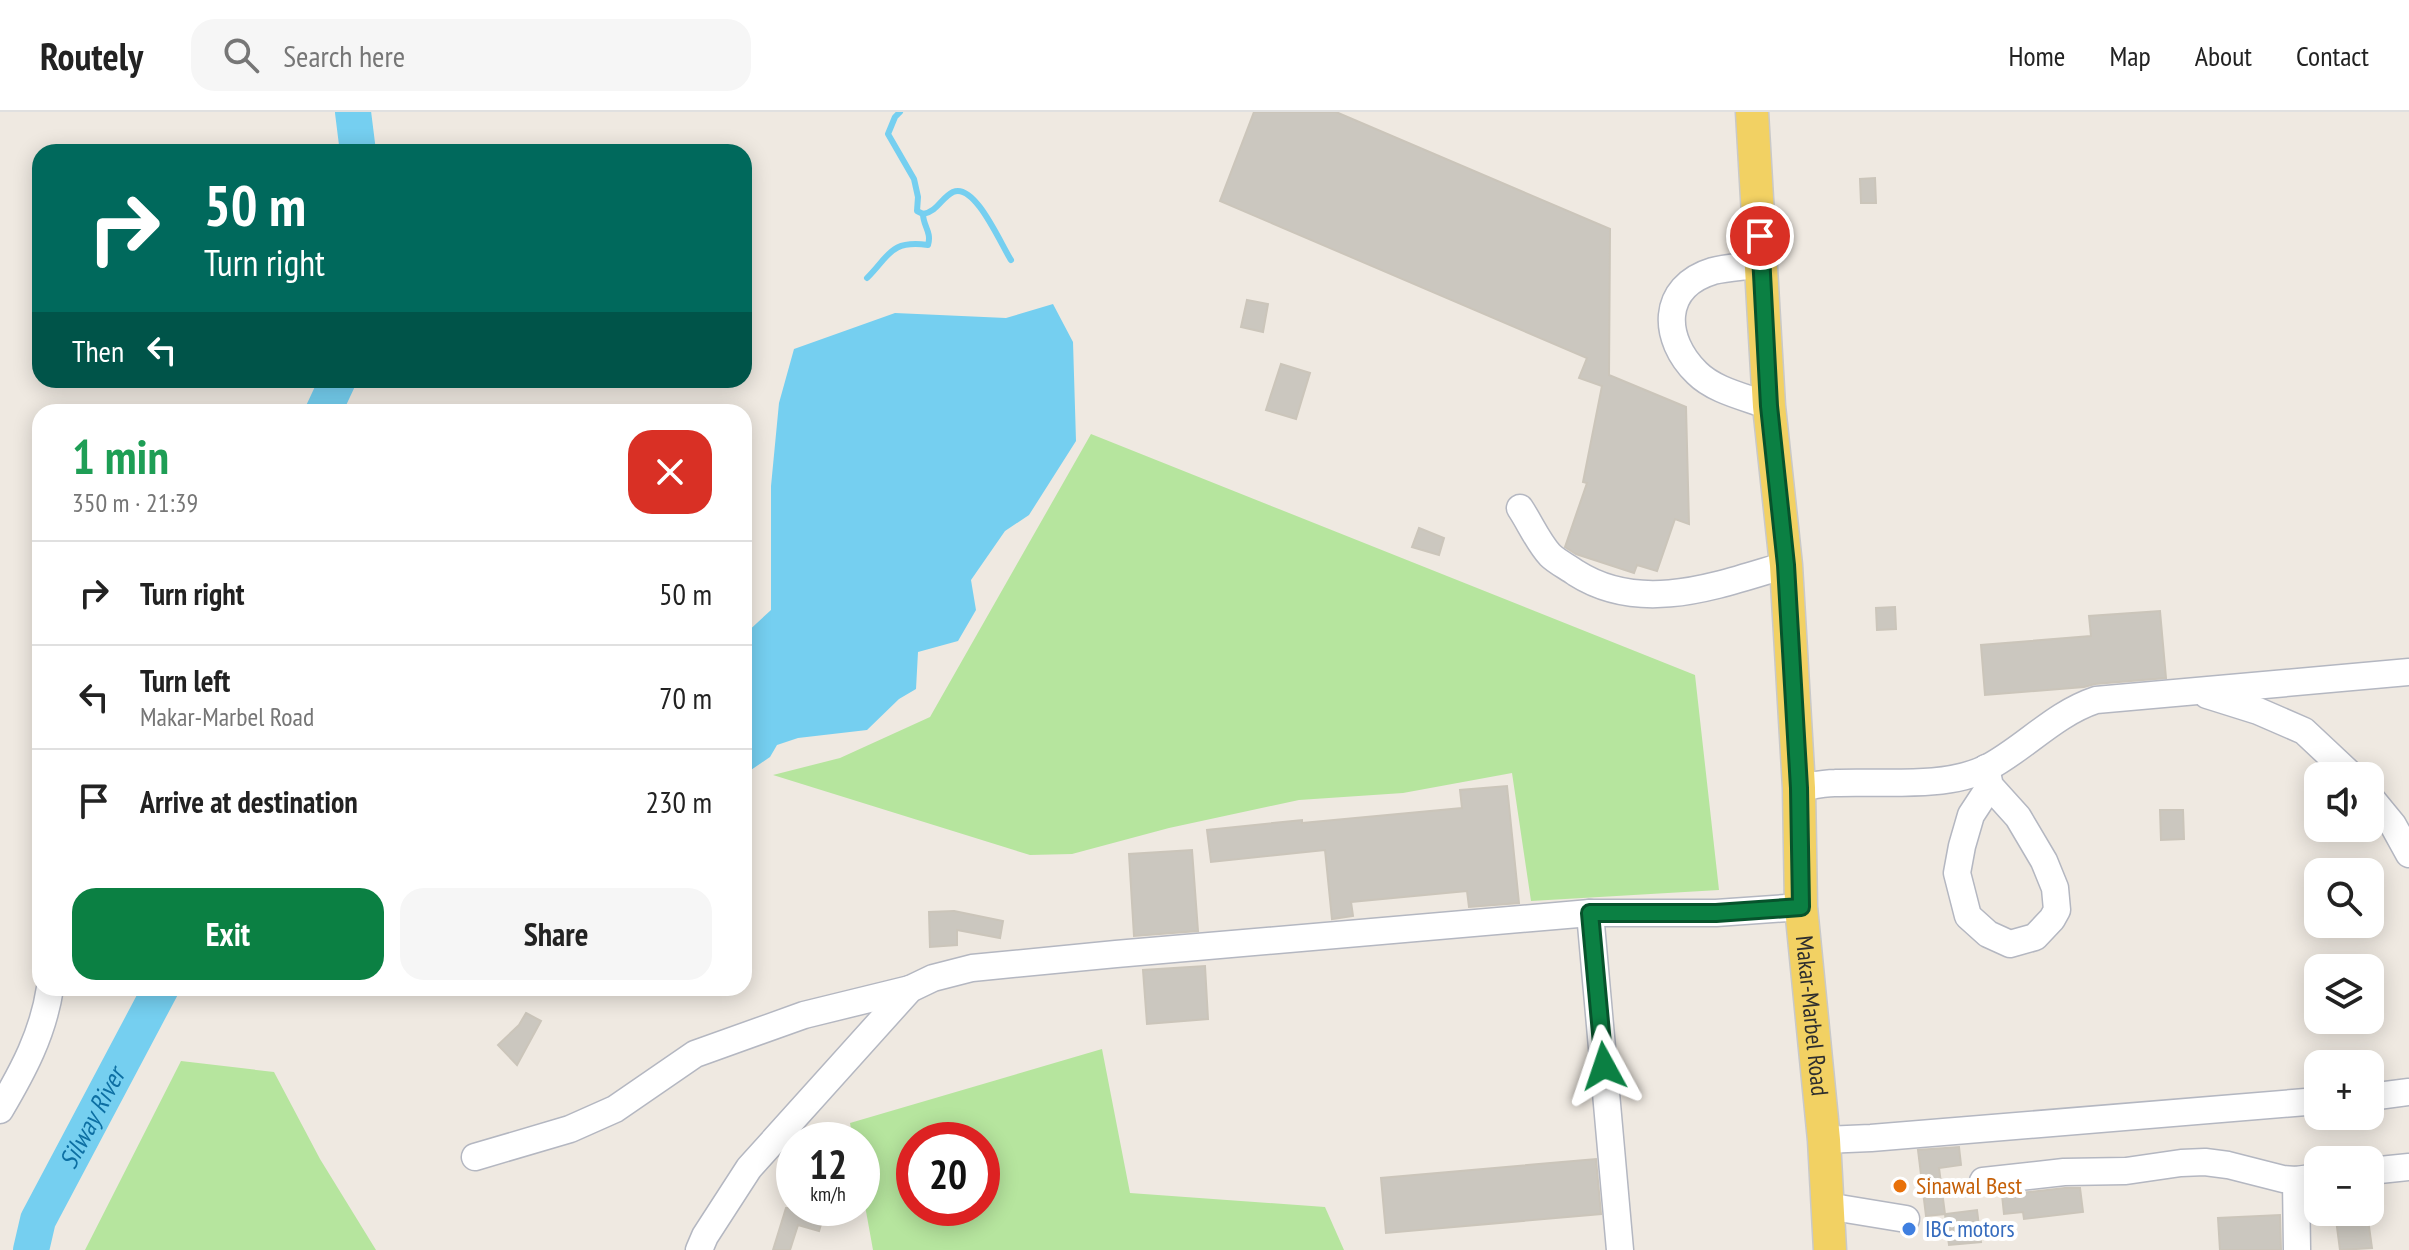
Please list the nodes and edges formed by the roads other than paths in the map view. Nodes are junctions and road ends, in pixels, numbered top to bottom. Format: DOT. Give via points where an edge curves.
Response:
graph roads {
  1 [pos="1752,112"];
  2 [pos="1762,264"];
  3 [pos="1769,406"];
  4 [pos="1520,508"];
  5 [pos="1786,565"];
  6 [pos="2409,672"];
  7 [pos="2192,691"];
  8 [pos="2337,762"];
  9 [pos="1988,777"];
  10 [pos="1799,788"];
  11 [pos="2384,814"];
  12 [pos="2409,854"];
  13 [pos="1801,907"];
  14 [pos="1590,913"];
  15 [pos="910,989"];
  16 [pos="48,996"];
  17 [pos="2409,1092"];
  18 [pos="2384,1095"];
  19 [pos="2304,1102"];
  20 [pos="0,1110"];
  21 [pos="1824,1140"];
  22 [pos="475,1157"];
  23 [pos="2409,1167"];
  24 [pos="2384,1170"];
  25 [pos="2304,1179"];
  26 [pos="1983,1181"];
  27 [pos="2304,1200"];
  28 [pos="1827,1206"];
  29 [pos="1906,1219"];
  30 [pos="699,1250"];
  31 [pos="1620,1250"];
  32 [pos="1830,1250"];
  33 [pos="2297,1250"];
  1 -- 2 [label="main road, Makar-Marbel Road"];
  2 -- 3 [label="main road, Makar-Marbel Road"];
  2 -- 3 [label="street" via="1712,271 1687,284 1672,302 1670,326 1697,373 1717,387"];
  3 -- 5 [label="main road, Makar-Marbel Road"];
  4 -- 5 [label="street" via="1551,556 1589,581 1626,593 1693,591"];
  5 -- 10 [label="main road, Makar-Marbel Road"];
  6 -- 7 [label="street"];
  7 -- 8 [label="street" via="2304,731"];
  7 -- 9 [label="street" via="2087,703 2069,711"];
  9 -- 9 [label="street" via="2018,817 2055,888 2057,910 2052,919 2035,937 2010,944 1968,916 1957,873 1971,815"];
  9 -- 10 [label="street"];
  10 -- 13 [label="main road, Makar-Marbel Road"];
  11 -- 12 [label="street"];
  13 -- 14 [label="street"];
  13 -- 21 [label="main road, Makar-Marbel Road"];
  14 -- 15 [label="street" via="972,968"];
  14 -- 31 [label="street"];
  15 -- 22 [label="street" via="804,1015 695,1054 615,1109 570,1129"];
  15 -- 30 [label="street" via="749,1168"];
  16 -- 20 [label="street" via="27,1064"];
  17 -- 18 [label="street"];
  19 -- 21 [label="street"];
  21 -- 28 [label="main road, Makar-Marbel Road"];
  23 -- 24 [label="street"];
  25 -- 26 [label="street" via="2205,1162"];
  27 -- 33 [label="street"];
  28 -- 29 [label="street"];
  28 -- 32 [label="main road, Makar-Marbel Road"];
}
